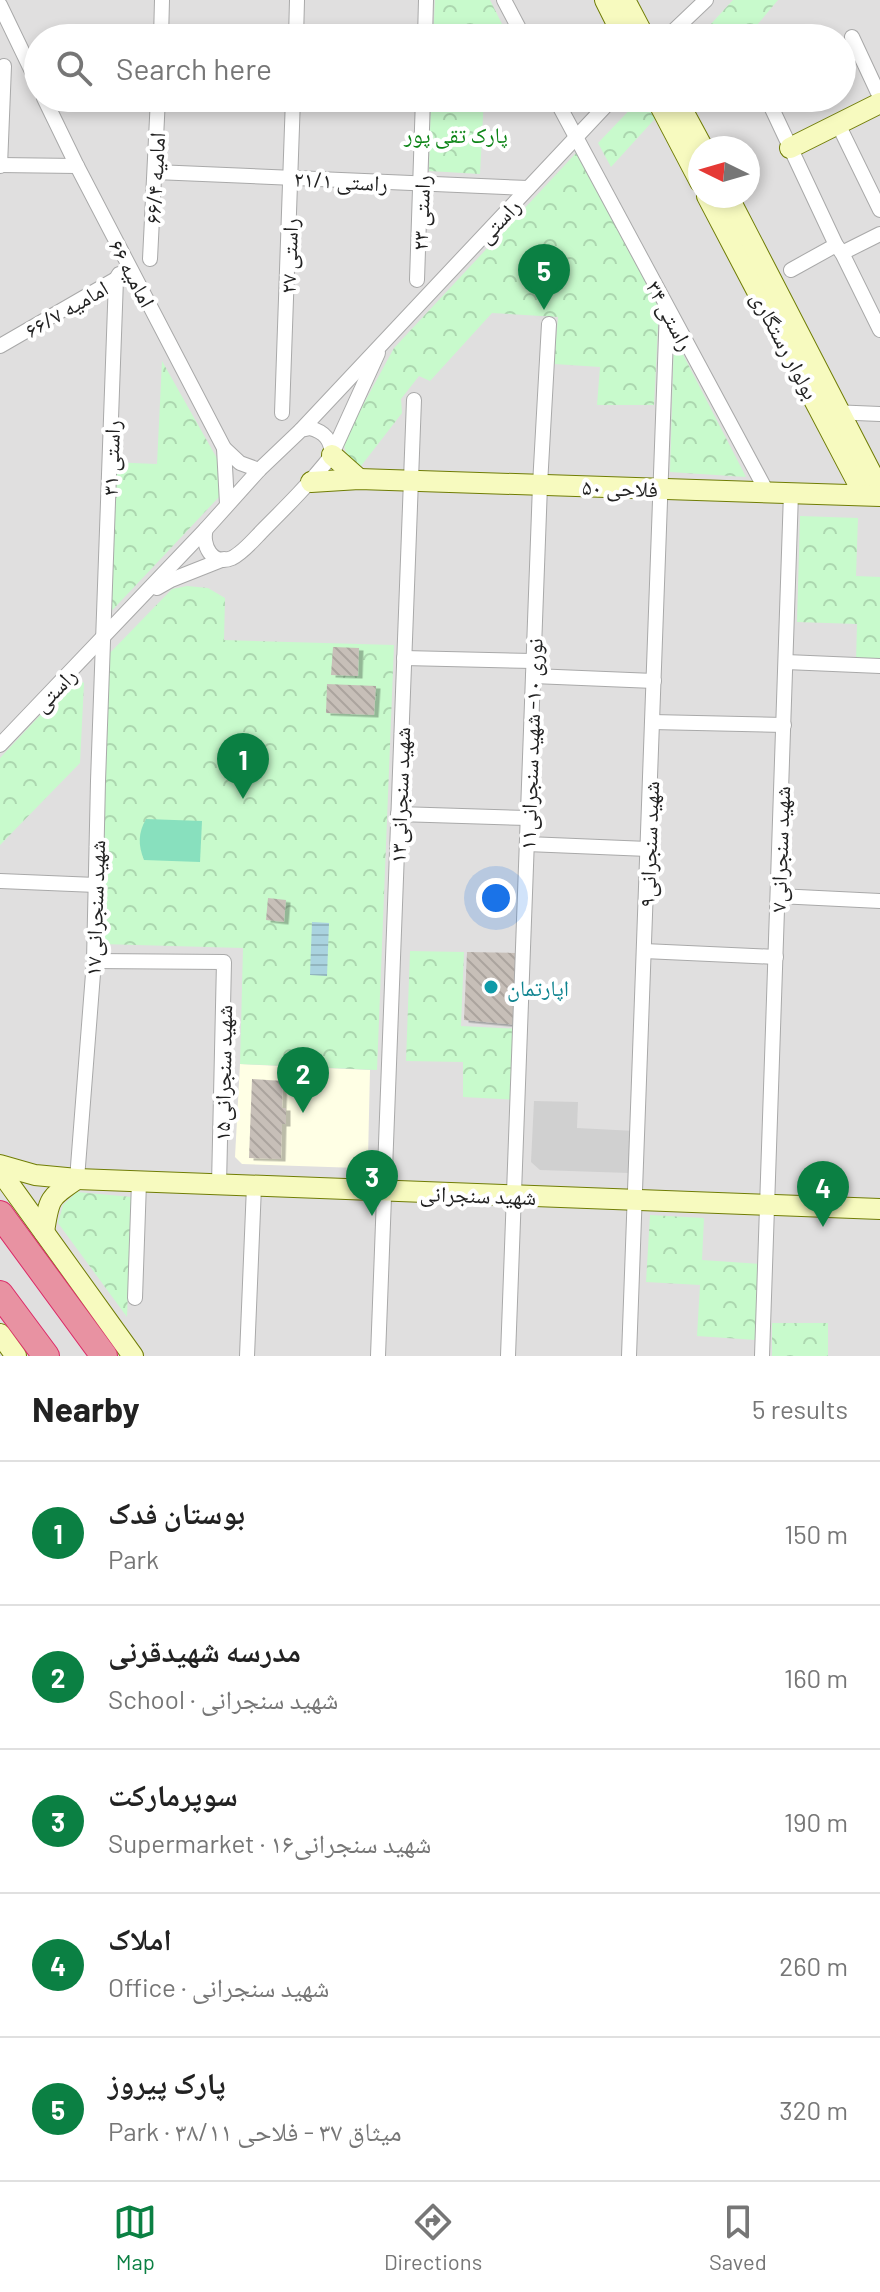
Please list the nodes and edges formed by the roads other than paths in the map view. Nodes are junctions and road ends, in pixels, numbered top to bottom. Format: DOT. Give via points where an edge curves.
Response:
graph roads {
  1 [pos="162,0"];
  2 [pos="297,0"];
  3 [pos="426,0"];
  4 [pos="504,0"];
  5 [pos="605,0"];
  6 [pos="625,0"];
  7 [pos="706,0"];
  8 [pos="0,5"];
  9 [pos="161,24"];
  10 [pos="296,24"];
  11 [pos="425,24"];
  12 [pos="517,24"];
  13 [pos="617,24"];
  14 [pos="638,24"];
  15 [pos="681,24"];
  16 [pos="856,46"];
  17 [pos="24,55"];
  18 [pos="4,66"];
  19 [pos="880,100"];
  20 [pos="51,112"];
  21 [pos="157,112"];
  22 [pos="292,112"];
  23 [pos="423,112"];
  24 [pos="563,112"];
  25 [pos="600,112"];
  26 [pos="663,112"];
  27 [pos="684,112"];
  28 [pos="773,112"];
  29 [pos="838,124"];
  30 [pos="697,136"];
  31 [pos="576,137"];
  32 [pos="790,148"];
  33 [pos="688,159"];
  34 [pos="0,166"];
  35 [pos="77,166"];
  36 [pos="155,172"];
  37 [pos="290,178"];
  38 [pos="420,184"];
  39 [pos="528,188"];
  40 [pos="714,208"];
  41 [pos="734,208"];
  42 [pos="880,210"];
  43 [pos="880,234"];
  44 [pos="839,249"];
  45 [pos="150,259"];
  46 [pos="128,264"];
  47 [pos="791,270"];
  48 [pos="116,279"];
  49 [pos="417,280"];
  50 [pos="667,308"];
  51 [pos="549,324"];
  52 [pos="880,330"];
  53 [pos="383,342"];
  54 [pos="0,346"];
  55 [pos="414,400"];
  56 [pos="831,412"];
  57 [pos="282,413"];
  58 [pos="880,414"];
  59 [pos="301,430"];
  60 [pos="224,448"];
  61 [pos="332,455"];
  62 [pos="259,470"];
  63 [pos="359,479"];
  64 [pos="411,481"];
  65 [pos="311,482"];
  66 [pos="540,485"];
  67 [pos="661,489"];
  68 [pos="767,492"];
  69 [pos="791,493"];
  70 [pos="875,493"];
  71 [pos="227,504"];
  72 [pos="206,529"];
  73 [pos="224,559"];
  74 [pos="140,599"];
  75 [pos="103,636"];
  76 [pos="404,658"];
  77 [pos="533,661"];
  78 [pos="786,662"];
  79 [pos="880,666"];
  80 [pos="533,676"];
  81 [pos="654,681"];
  82 [pos="652,722"];
  83 [pos="784,725"];
  84 [pos="0,745"];
  85 [pos="398,814"];
  86 [pos="528,818"];
  87 [pos="527,844"];
  88 [pos="648,849"];
  89 [pos="0,881"];
  90 [pos="96,885"];
  91 [pos="778,896"];
  92 [pos="880,901"];
  93 [pos="644,951"];
  94 [pos="776,957"];
  95 [pos="94,961"];
  96 [pos="0,1165"];
  97 [pos="0,1171"];
  98 [pos="77,1179"];
  99 [pos="139,1182"];
  100 [pos="219,1185"];
  101 [pos="254,1186"];
  102 [pos="384,1191"];
  103 [pos="514,1195"];
  104 [pos="635,1199"];
  105 [pos="768,1206"];
  106 [pos="880,1209"];
  107 [pos="0,1214"];
  108 [pos="44,1232"];
  109 [pos="0,1294"];
  110 [pos="135,1298"];
  111 [pos="0,1334"];
  112 [pos="16,1356"];
  113 [pos="46,1356"];
  114 [pos="104,1356"];
  115 [pos="133,1356"];
  116 [pos="247,1356"];
  117 [pos="378,1356"];
  118 [pos="508,1356"];
  119 [pos="629,1356"];
  120 [pos="762,1356"];
  1 -- 9 [label="street"];
  2 -- 10 [label="street"];
  3 -- 11 [label="street"];
  4 -- 12 [label="street"];
  5 -- 13 [label="street"];
  6 -- 14 [label="street"];
  7 -- 15 [label="street"];
  8 -- 17 [label="street"];
  16 -- 19 [label="street"];
  18 -- 34 [label="street"];
  19 -- 29 [label="street"];
  20 -- 35 [label="street, امامیه ۶۶"];
  21 -- 36 [label="street, امامیه ۶۶/۴"];
  22 -- 37 [label="street, راستی ۲۷"];
  23 -- 38 [label="street, راستی ۲۳"];
  24 -- 31 [label="street, راستی ۳۴"];
  25 -- 31 [label="street, راستی"];
  26 -- 33 [label="street"];
  27 -- 30 [label="street"];
  28 -- 32 [label="street"];
  29 -- 32 [label="street"];
  29 -- 42 [label="street"];
  31 -- 39 [label="street, راستی"];
  31 -- 50 [label="street, راستی ۳۴"];
  32 -- 44 [label="street"];
  34 -- 35 [label="street"];
  35 -- 46 [label="street, امامیه ۶۶"];
  36 -- 37 [label="street, راستی ۲۱/۱"];
  36 -- 45 [label="street, امامیه ۶۶/۴"];
  37 -- 38 [label="street, راستی ۲۱/۱"];
  37 -- 57 [label="street, راستی ۲۷"];
  38 -- 39 [label="street, راستی ۲۱/۱"];
  38 -- 49 [label="street, راستی ۲۳"];
  39 -- 53 [label="street, راستی"];
  40 -- 56 [label="street, بولوار رستگاری"];
  41 -- 56 [label="street, بولوار رستگاری"];
  43 -- 44 [label="street"];
  44 -- 47 [label="street"];
  44 -- 52 [label="street"];
  46 -- 48 [label="street, امامیه ۶۶/۷"];
  46 -- 60 [label="street, امامیه ۶۶"];
  48 -- 54 [label="street, امامیه ۶۶/۷"];
  48 -- 75 [label="street, راستی ۳۱"];
  50 -- 67 [label="street, شهید سنجرانی۹"];
  50 -- 68 [label="street, راستی ۳۴"];
  51 -- 66 [label="street, نوری ۱۰- شهید سنجرانی۱۱"];
  53 -- 59 [label="street, راستی"];
  53 -- 61 [label="street, راستی"];
  55 -- 64 [label="street, شهید سنجرانی۱۳"];
  56 -- 58 [label="street"];
  56 -- 70 [label="street, بولوار رستگاری"];
  59 -- 61 [label="street" via="310,428 327,437"];
  59 -- 62 [label="street, راستی"];
  60 -- 62 [label="street" via="240,463"];
  60 -- 71 [label="street"];
  61 -- 63 [label="street"];
  61 -- 65 [label="street, راستی"];
  62 -- 71 [label="street, راستی"];
  63 -- 64 [label="street, فلاحی ۵۰"];
  63 -- 65 [label="street, فلاحی ۵۰"];
  64 -- 66 [label="street, فلاحی ۵۰"];
  64 -- 76 [label="street, شهید سنجرانی۱۳"];
  65 -- 73 [label="street, راستی" via="251,542"];
  66 -- 67 [label="street, فلاحی ۵۰"];
  66 -- 77 [label="street, نوری ۱۰- شهید سنجرانی۱۱"];
  67 -- 68 [label="street, فلاحی ۵۰"];
  67 -- 81 [label="street, شهید سنجرانی۹"];
  68 -- 69 [label="street, فلاحی ۵۰"];
  69 -- 70 [label="street, فلاحی ۵۰"];
  69 -- 78 [label="street, شهید سنجرانی۷"];
  71 -- 72 [label="street, راستی"];
  72 -- 73 [label="street" via="209,552"];
  72 -- 74 [label="street, راستی"];
  73 -- 74 [label="street, راستی"];
  74 -- 75 [label="street, راستی"];
  75 -- 84 [label="street, راستی"];
  75 -- 90 [label="street, شهید سنجرانی۱۷"];
  76 -- 77 [label="street"];
  76 -- 85 [label="street, شهید سنجرانی۱۳"];
  77 -- 80 [label="street, نوری ۱۰- شهید سنجرانی۱۱"];
  78 -- 79 [label="street"];
  78 -- 83 [label="street, شهید سنجرانی۷"];
  80 -- 81 [label="street"];
  80 -- 86 [label="street, نوری ۱۰- شهید سنجرانی۱۱"];
  81 -- 82 [label="street, شهید سنجرانی۹"];
  82 -- 83 [label="street"];
  82 -- 88 [label="street, شهید سنجرانی۹"];
  83 -- 91 [label="street, شهید سنجرانی۷"];
  85 -- 86 [label="street"];
  85 -- 102 [label="street, شهید سنجرانی۱۳"];
  86 -- 87 [label="street, نوری ۱۰- شهید سنجرانی۱۱"];
  87 -- 88 [label="street"];
  87 -- 103 [label="street, نوری ۱۰- شهید سنجرانی۱۱"];
  88 -- 93 [label="street, شهید سنجرانی۹"];
  89 -- 90 [label="street"];
  90 -- 95 [label="street, شهید سنجرانی۱۷"];
  91 -- 92 [label="street"];
  91 -- 94 [label="street, شهید سنجرانی۷"];
  93 -- 94 [label="street"];
  93 -- 104 [label="street, شهید سنجرانی۹"];
  94 -- 105 [label="street, شهید سنجرانی۷"];
  95 -- 98 [label="street, شهید سنجرانی۱۷"];
  95 -- 100 [label="street, شهید سنجرانی۱۵" via="224,962"];
  96 -- 98 [label="street, شهید سنجرانی"];
  97 -- 108 [label="street"];
  98 -- 99 [label="street, شهید سنجرانی"];
  98 -- 108 [label="street" via="54,1195"];
  99 -- 100 [label="street, شهید سنجرانی"];
  99 -- 110 [label="street"];
  100 -- 101 [label="street, شهید سنجرانی"];
  101 -- 102 [label="street, شهید سنجرانی"];
  101 -- 116 [label="street"];
  102 -- 103 [label="street, شهید سنجرانی"];
  102 -- 117 [label="street, شهید سنجرانی۱۳"];
  103 -- 104 [label="street, شهید سنجرانی"];
  103 -- 118 [label="street, نوری ۱۰- شهید سنجرانی۱۱"];
  104 -- 105 [label="street, شهید سنجرانی"];
  104 -- 119 [label="street, شهید سنجرانی۹"];
  105 -- 106 [label="street, شهید سنجرانی"];
  105 -- 120 [label="street, شهید سنجرانی۷"];
  107 -- 114 [label="highway"];
  108 -- 115 [label="street"];
  109 -- 113 [label="highway"];
  111 -- 112 [label="street"];
}
